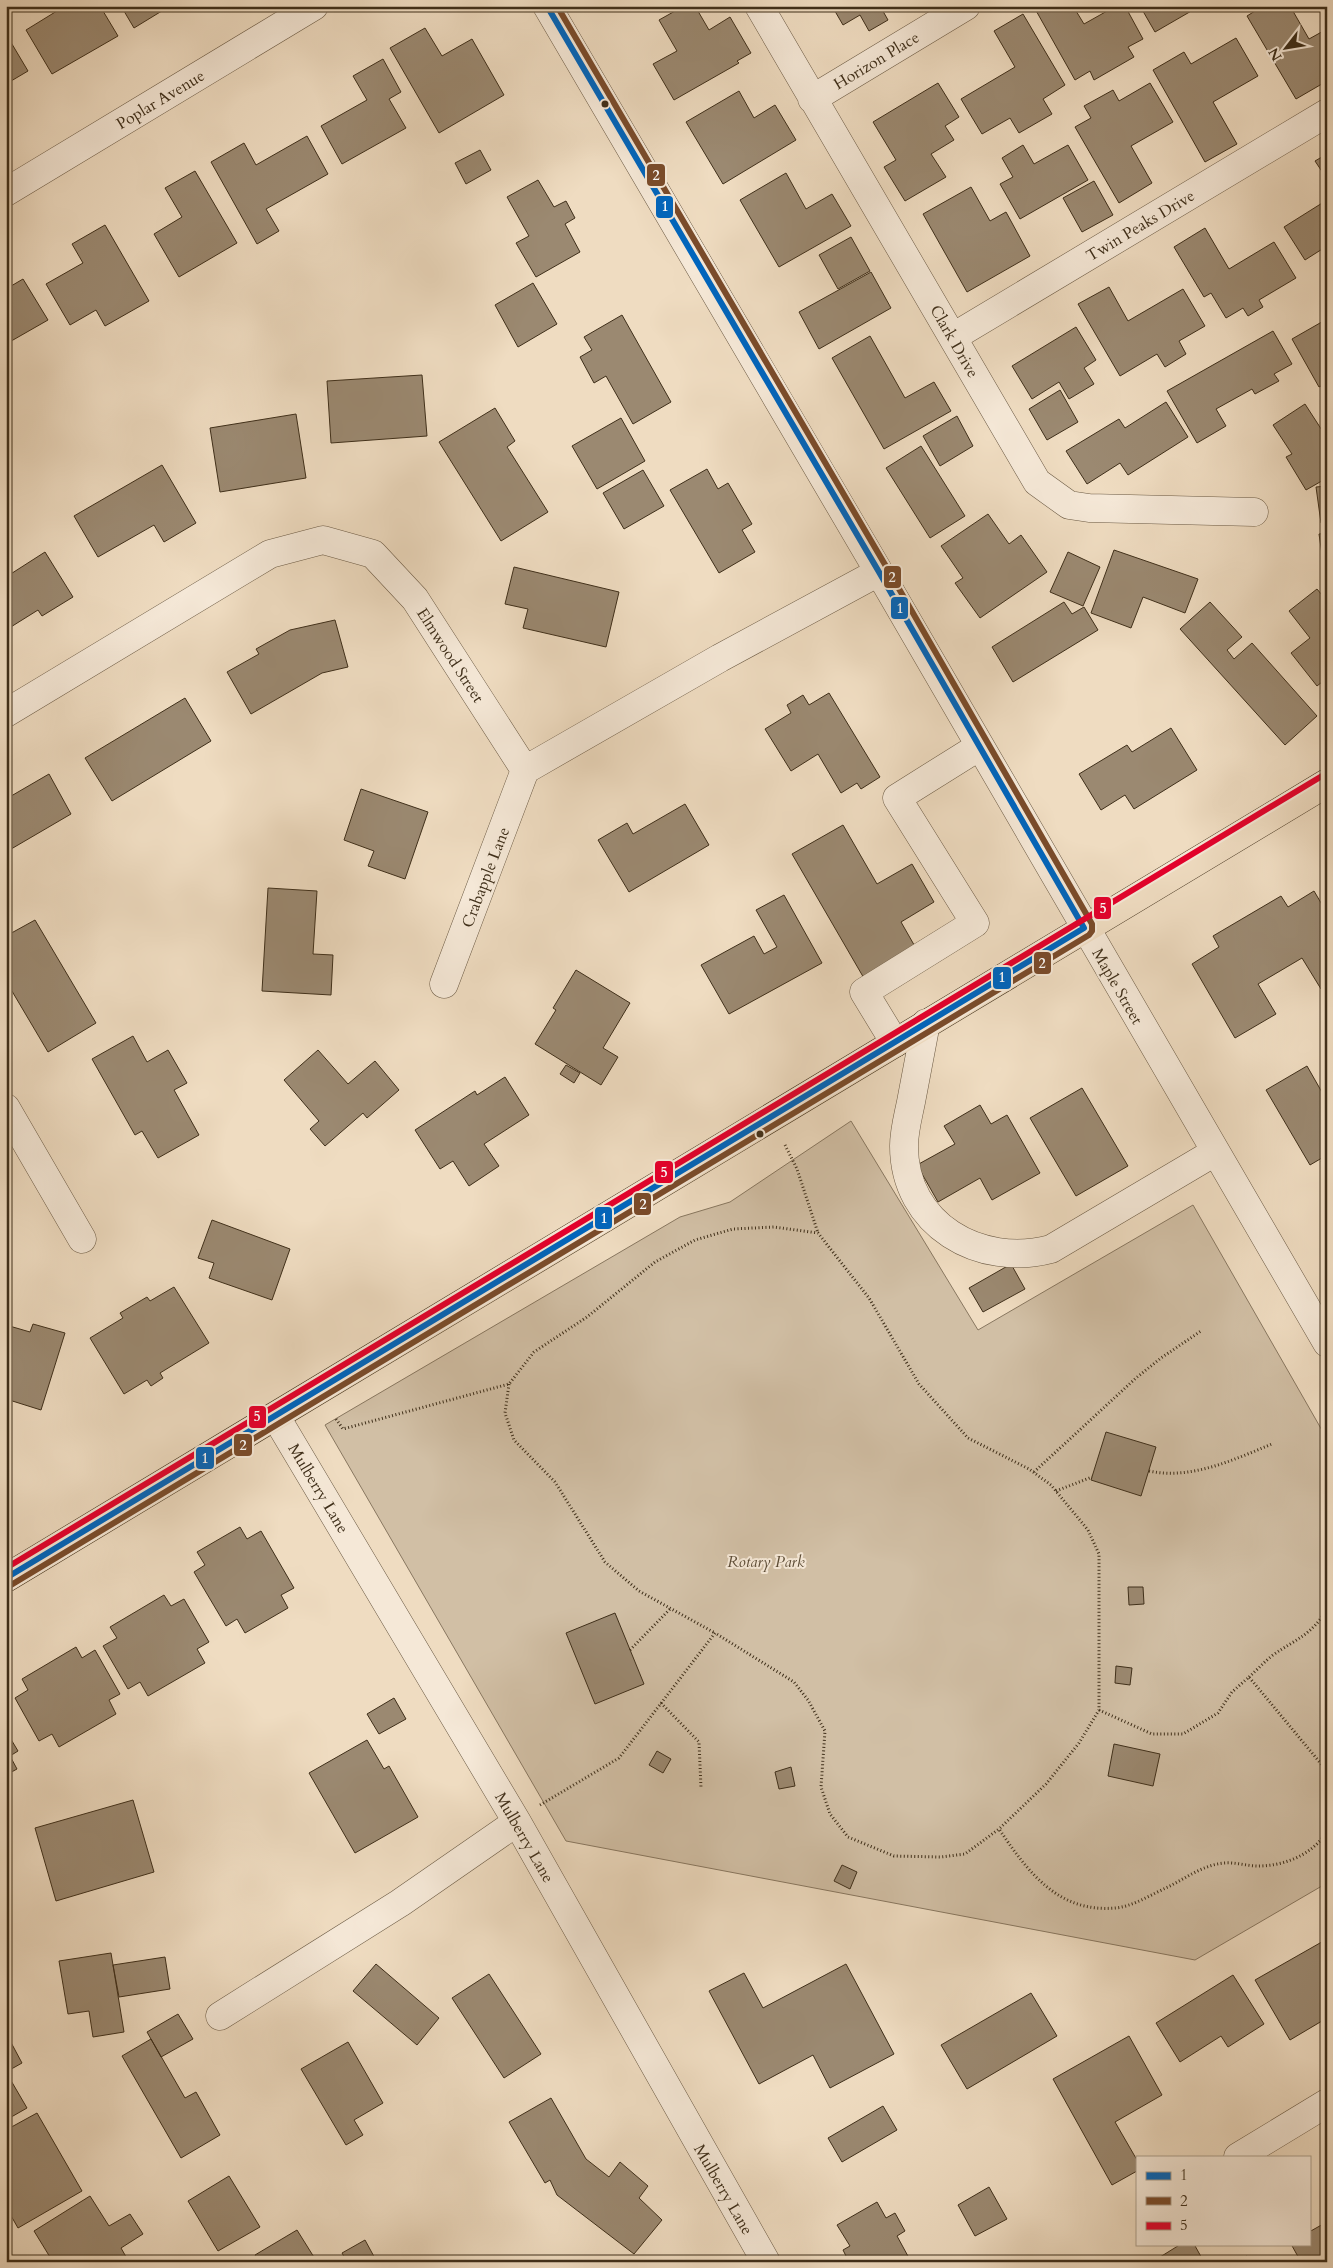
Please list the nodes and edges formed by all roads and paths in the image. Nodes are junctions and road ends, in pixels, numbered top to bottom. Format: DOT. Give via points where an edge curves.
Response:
graph roads {
  1 [pos="314,6"];
  2 [pos="547,6"];
  3 [pos="759,6"];
  4 [pos="966,6"];
  5 [pos="812,98"];
  6 [pos="1327,113"];
  7 [pos="6,192"];
  8 [pos="953,337"];
  9 [pos="1254,512"];
  10 [pos="879,572"];
  11 [pos="6,713"];
  12 [pos="980,746"];
  13 [pos="525,770"];
  14 [pos="1327,783"];
  15 [pos="1084,928"];
  16 [pos="444,984"];
  17 [pos="926,1024"];
  18 [pos="895,1043"];
  19 [pos="6,1108"];
  20 [pos="771,1118"];
  21 [pos="1215,1152"];
  22 [pos="818,1232"];
  23 [pos="82,1239"];
  24 [pos="1201,1331"];
  25 [pos="1327,1343"];
  26 [pos="509,1384"];
  27 [pos="276,1416"];
  28 [pos="336,1419"];
  29 [pos="1272,1444"];
  30 [pos="1149,1471"];
  31 [pos="1034,1472"];
  32 [pos="1092,1477"];
  33 [pos="1056,1491"];
  34 [pos="6,1578"];
  35 [pos="671,1608"];
  36 [pos="1327,1608"];
  37 [pos="715,1633"];
  38 [pos="630,1650"];
  39 [pos="1249,1677"];
  40 [pos="661,1703"];
  41 [pos="1099,1710"];
  42 [pos="1327,1771"];
  43 [pos="701,1788"];
  44 [pos="517,1822"];
  45 [pos="999,1830"];
  46 [pos="1327,1832"];
  47 [pos="220,2016"];
  48 [pos="1327,2103"];
  49 [pos="1240,2156"];
  50 [pos="766,2262"];
  1 -- 7 [label="street, Poplar Avenue"];
  2 -- 10 [label="street, Maple Street"];
  3 -- 5 [label="street, Clark Drive"];
  4 -- 5 [label="street, Horizon Place"];
  5 -- 8 [label="street, Clark Drive"];
  6 -- 8 [label="street, Twin Peaks Drive"];
  8 -- 9 [label="street, Clark Drive" via="1037,482 1069,504 1089,508"];
  10 -- 12 [label="street, Maple Street"];
  10 -- 13 [label="street" via="720,658"];
  11 -- 13 [label="street, Elmwood Street" via="270,554 323,540 373,554 415,599"];
  12 -- 15 [label="street, Maple Street"];
  12 -- 18 [label="street" via="897,798 975,923 864,992"];
  13 -- 16 [label="street, Crabapple Lane"];
  14 -- 15 [label="main road"];
  15 -- 17 [label="main road"];
  15 -- 21 [label="street, Maple Street"];
  17 -- 18 [label="main road"];
  17 -- 21 [label="street" via="905,1127 907,1170 914,1191 939,1226 973,1247 1012,1255 1032,1255 1051,1250"];
  18 -- 20 [label="main road"];
  19 -- 23 [label="street"];
  20 -- 22 [label="path" via="797,1169"];
  20 -- 27 [label="main road"];
  21 -- 25 [label="street, Maple Street"];
  22 -- 26 [label="path" via="774,1227 733,1229 695,1240 655,1262 587,1317 534,1352"];
  22 -- 31 [label="path" via="869,1298 925,1391 968,1438"];
  24 -- 31 [label="path" via="1136,1378"];
  26 -- 28 [label="path" via="343,1429"];
  26 -- 35 [label="path" via="505,1413 514,1440 555,1482 605,1562 639,1591"];
  27 -- 34 [label="main road"];
  27 -- 44 [label="street, Mulberry Lane"];
  29 -- 30 [label="path" via="1217,1466 1166,1475"];
  31 -- 33 [label="path"];
  32 -- 33 [label="path"];
  33 -- 41 [label="path" via="1088,1530 1100,1554"];
  35 -- 37 [label="path"];
  35 -- 38 [label="path"];
  36 -- 39 [label="path" via="1304,1637 1272,1656"];
  37 -- 40 [label="path"];
  37 -- 45 [label="path" via="794,1682 808,1700 825,1731 821,1787 830,1814 848,1837 894,1856 941,1857 965,1854"];
  39 -- 41 [label="path" via="1232,1692 1218,1713 1183,1734 1152,1734"];
  39 -- 42 [label="path"];
  40 -- 43 [label="path" via="699,1742"];
  40 -- 44 [label="path" via="619,1758 550,1798"];
  41 -- 45 [label="path" via="1079,1743 1046,1784"];
  44 -- 47 [label="street" via="400,1903"];
  44 -- 50 [label="street, Mulberry Lane"];
  45 -- 46 [label="path" via="1048,1890 1080,1906 1116,1908 1146,1898 1194,1872 1223,1863 1259,1866 1292,1861 1322,1840"];
  48 -- 49 [label="street"];
}
